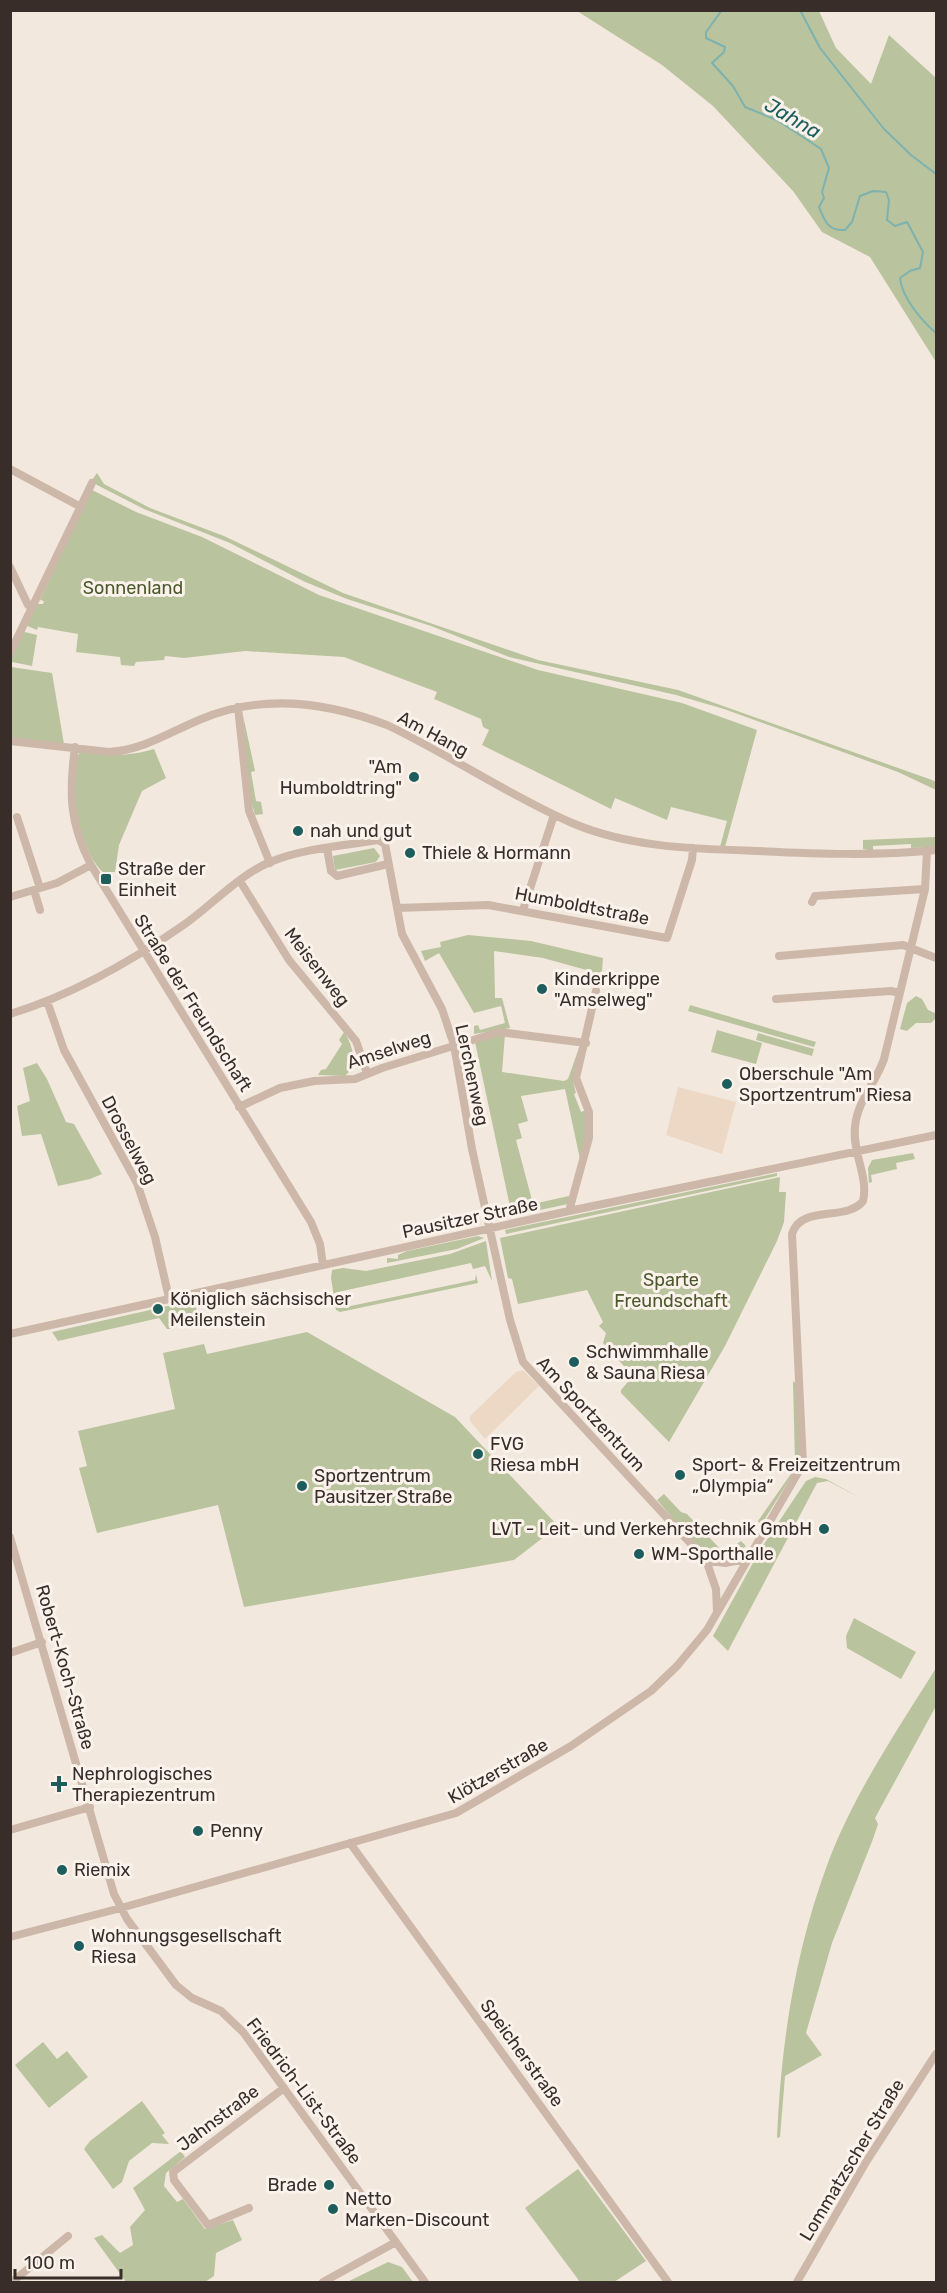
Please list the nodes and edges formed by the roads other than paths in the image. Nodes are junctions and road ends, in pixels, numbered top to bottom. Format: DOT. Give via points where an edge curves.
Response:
graph roads {
  1 [pos="10,469"];
  2 [pos="92,483"];
  3 [pos="81,507"];
  4 [pos="10,567"];
  5 [pos="31,605"];
  6 [pos="10,653"];
  7 [pos="238,707"];
  8 [pos="10,741"];
  9 [pos="75,747"];
  10 [pos="554,814"];
  11 [pos="17,817"];
  12 [pos="331,848"];
  13 [pos="693,848"];
  14 [pos="936,850"];
  15 [pos="927,851"];
  16 [pos="270,863"];
  17 [pos="388,864"];
  18 [pos="91,865"];
  19 [pos="240,881"];
  20 [pos="925,888"];
  21 [pos="37,889"];
  22 [pos="10,897"];
  23 [pos="813,902"];
  24 [pos="397,908"];
  25 [pos="523,909"];
  26 [pos="40,910"];
  27 [pos="911,949"];
  28 [pos="143,950"];
  29 [pos="778,956"];
  30 [pos="936,958"];
  31 [pos="596,992"];
  32 [pos="900,993"];
  33 [pos="776,999"];
  34 [pos="46,1001"];
  35 [pos="10,1014"];
  36 [pos="586,1043"];
  37 [pos="454,1045"];
  38 [pos="367,1073"];
  39 [pos="239,1107"];
  40 [pos="936,1135"];
  41 [pos="856,1153"];
  42 [pos="569,1211"];
  43 [pos="490,1229"];
  44 [pos="323,1265"];
  45 [pos="169,1298"];
  46 [pos="10,1334"];
  47 [pos="10,1537"];
  48 [pos="746,1559"];
  49 [pos="706,1560"];
  50 [pos="717,1614"];
  51 [pos="42,1642"];
  52 [pos="10,1653"];
  53 [pos="90,1807"];
  54 [pos="10,1830"];
  55 [pos="350,1843"];
  56 [pos="121,1908"];
  57 [pos="10,1937"];
  58 [pos="936,2054"];
  59 [pos="284,2088"];
  60 [pos="249,2208"];
  61 [pos="68,2236"];
  62 [pos="396,2242"];
  63 [pos="12,2283"];
  64 [pos="323,2283"];
  65 [pos="425,2283"];
  66 [pos="668,2283"];
  67 [pos="796,2283"];
  1 -- 3 [label="street"];
  2 -- 3 [label="street"];
  3 -- 5 [label="street"];
  4 -- 5 [label="street"];
  5 -- 6 [label="street"];
  7 -- 9 [label="street, Am Hang" via="141,747 109,752"];
  7 -- 10 [label="street, Am Hang" via="291,703 359,715 399,731"];
  7 -- 16 [label="street" via="249,811"];
  8 -- 9 [label="street, Am Hang"];
  9 -- 18 [label="street, Straße der Freundschaft" via="70,806 78,840"];
  10 -- 13 [label="street, Am Hang" via="613,837"];
  10 -- 25 [label="street"];
  11 -- 21 [label="street"];
  12 -- 16 [label="street"];
  12 -- 17 [label="street, Lerchenweg" via="378,840 385,844"];
  12 -- 17 [label="street" via="331,872 337,876"];
  13 -- 15 [label="street, Am Hang" via="862,855"];
  13 -- 25 [label="street, Humboldtstraße" via="667,938"];
  14 -- 15 [label="street, Am Hang"];
  15 -- 20 [label="street"];
  16 -- 19 [label="street"];
  17 -- 24 [label="street, Lerchenweg"];
  18 -- 21 [label="street"];
  18 -- 28 [label="street, Straße der Freundschaft"];
  19 -- 28 [label="street" via="186,924"];
  19 -- 38 [label="street, Meisenweg" via="289,960 356,1041"];
  20 -- 23 [label="street" via="814,896"];
  20 -- 27 [label="street"];
  21 -- 22 [label="street"];
  21 -- 26 [label="street"];
  24 -- 25 [label="street, Humboldtstraße" via="470,904"];
  24 -- 37 [label="street, Lerchenweg" via="406,946 442,1009"];
  27 -- 29 [label="street" via="903,945"];
  27 -- 30 [label="street"];
  27 -- 32 [label="street"];
  28 -- 34 [label="street" via="92,981"];
  28 -- 39 [label="street, Straße der Freundschaft"];
  31 -- 36 [label="street"];
  32 -- 33 [label="street"];
  32 -- 41 [label="street" via="879,1072 856,1114"];
  34 -- 35 [label="street"];
  34 -- 45 [label="street, Drosselweg" via="64,1050 141,1192"];
  36 -- 37 [label="street, Amselweg" via="502,1031"];
  36 -- 42 [label="street" via="576,1077 589,1112 589,1138"];
  37 -- 38 [label="street, Amselweg"];
  37 -- 43 [label="street, Lerchenweg"];
  38 -- 39 [label="street, Amselweg" via="350,1080 314,1081 280,1088"];
  39 -- 44 [label="street, Straße der Freundschaft" via="310,1222 320,1244"];
  40 -- 41 [label="street, Pausitzer Straße"];
  41 -- 42 [label="street, Pausitzer Straße"];
  41 -- 48 [label="street, Klötzerstraße" via="865,1191 861,1204 803,1220 792,1234 803,1464"];
  42 -- 43 [label="street, Pausitzer Straße"];
  43 -- 44 [label="street, Pausitzer Straße"];
  43 -- 49 [label="street, Am Sportzentrum" via="510,1320 525,1366"];
  44 -- 45 [label="street, Pausitzer Straße"];
  45 -- 46 [label="street, Pausitzer Straße"];
  47 -- 51 [label="street, Robert-Koch-Straße"];
  48 -- 49 [label="street" via="725,1563"];
  48 -- 50 [label="street, Klötzerstraße"];
  49 -- 50 [label="street, Am Sportzentrum" via="716,1589"];
  50 -- 55 [label="street, Klötzerstraße" via="688,1653 651,1692 571,1746 456,1813"];
  51 -- 52 [label="street"];
  51 -- 53 [label="street, Robert-Koch-Straße"];
  53 -- 54 [label="street"];
  53 -- 56 [label="street, Robert-Koch-Straße"];
  55 -- 56 [label="street, Klötzerstraße"];
  55 -- 66 [label="street, Speicherstraße"];
  56 -- 57 [label="street, Klötzerstraße"];
  56 -- 59 [label="street, Friedrich-List-Straße" via="176,1985 231,2019"];
  58 -- 67 [label="street, Lommatzscher Straße" via="866,2162"];
  59 -- 60 [label="street, Jahnstraße" via="173,2172 174,2180 208,2225"];
  59 -- 62 [label="street, Friedrich-List-Straße"];
  61 -- 63 [label="street"];
  62 -- 64 [label="street"];
  62 -- 65 [label="street, Friedrich-List-Straße"];
}
